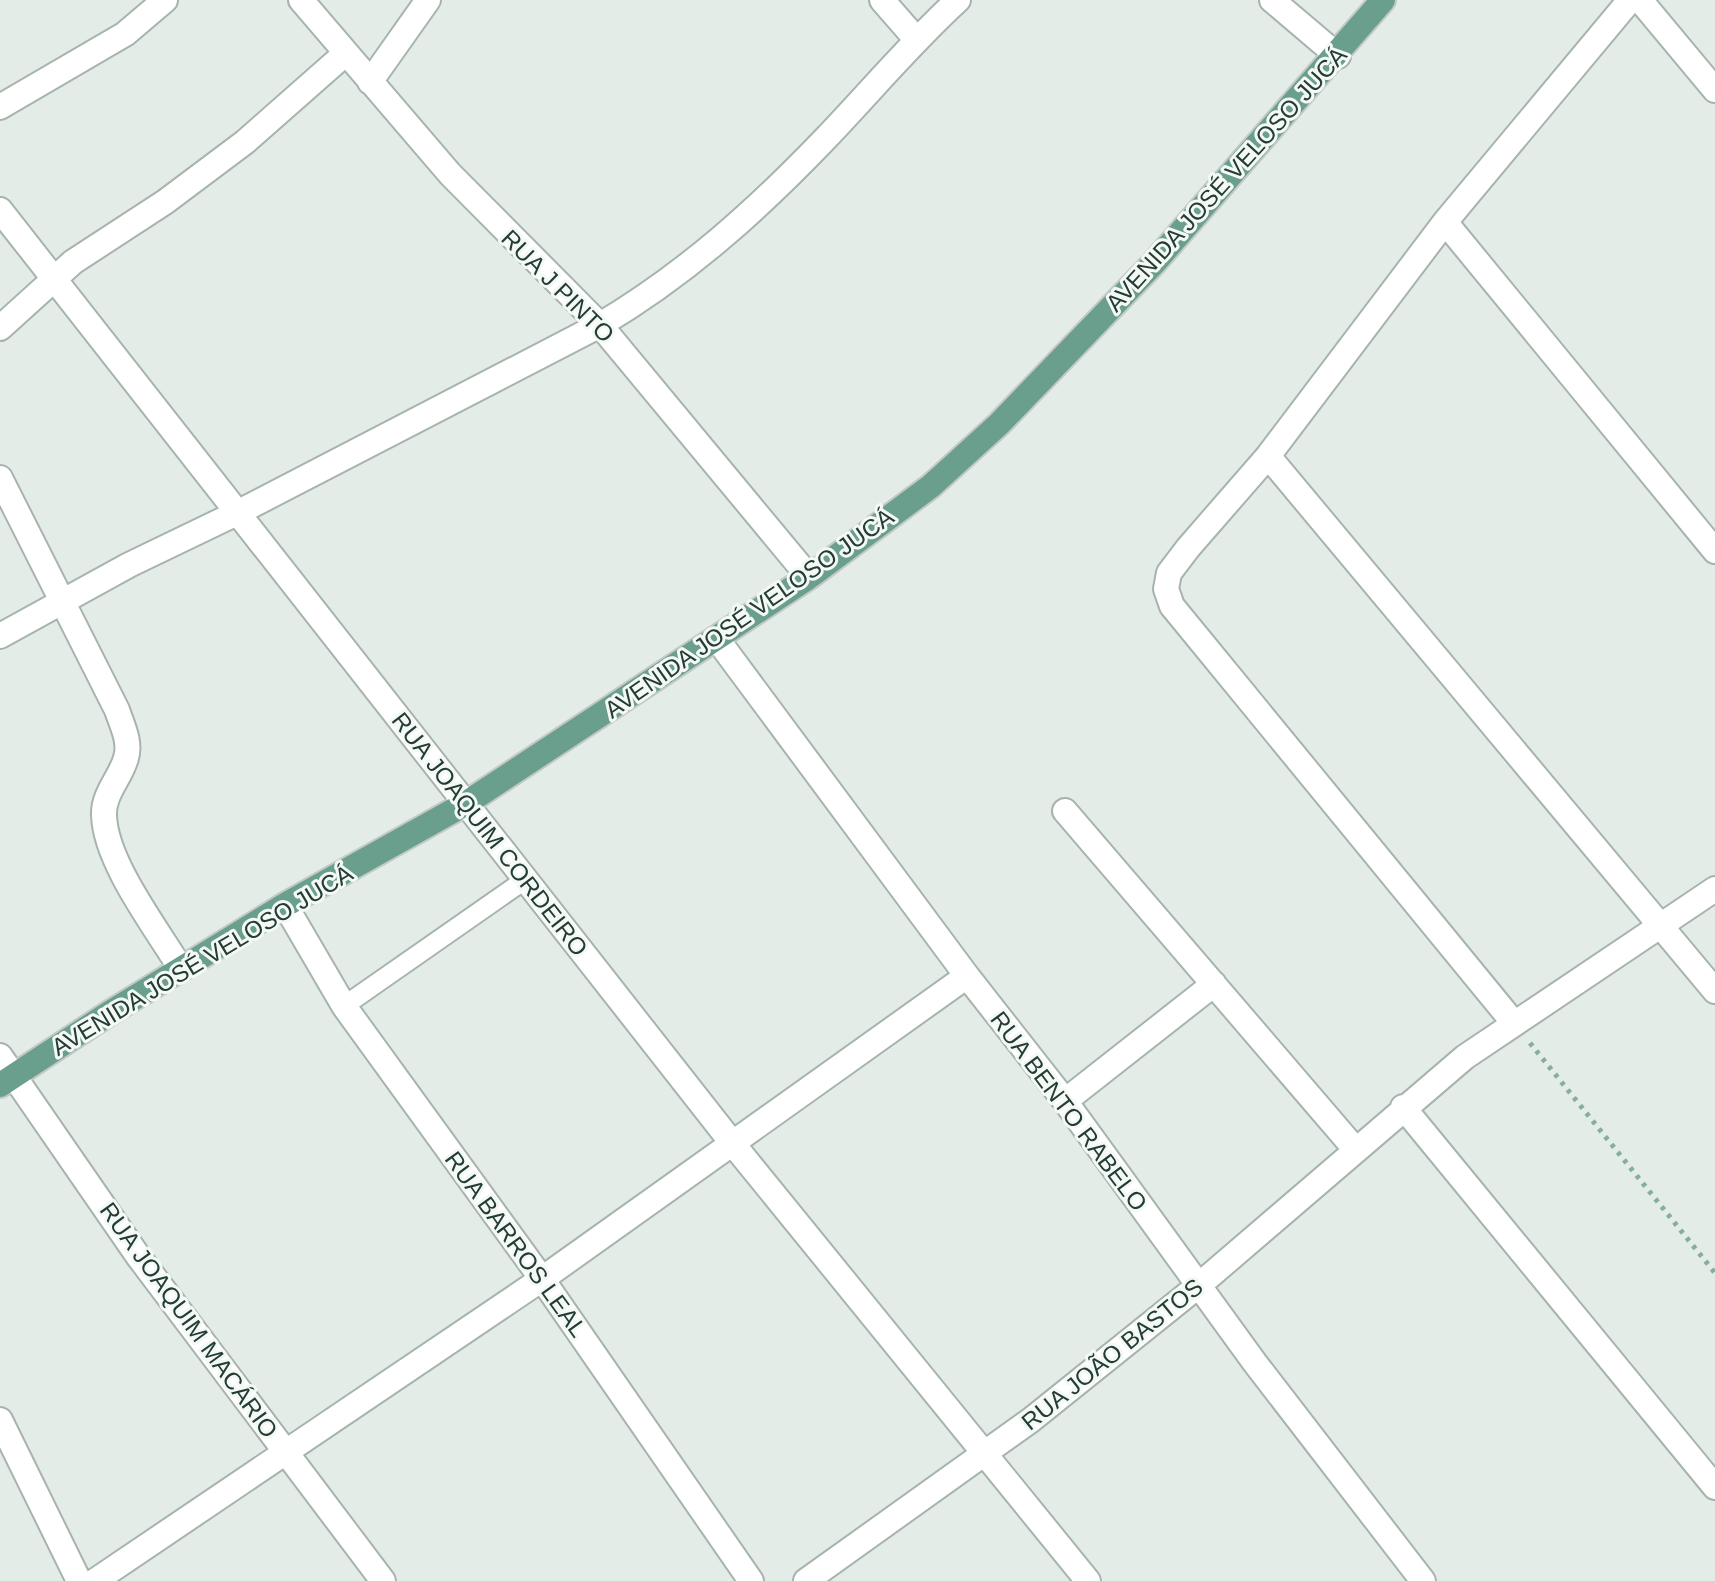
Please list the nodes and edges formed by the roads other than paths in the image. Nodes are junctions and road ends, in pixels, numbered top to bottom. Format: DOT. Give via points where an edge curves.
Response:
graph roads {
  1 [pos="165,0"];
  2 [pos="301,0"];
  3 [pos="428,0"];
  4 [pos="882,0"];
  5 [pos="958,0"];
  6 [pos="1272,0"];
  7 [pos="1383,0"];
  8 [pos="1630,0"];
  9 [pos="1640,0"];
  10 [pos="916,39"];
  11 [pos="346,53"];
  12 [pos="1338,56"];
  13 [pos="370,82"];
  14 [pos="1715,90"];
  15 [pos="0,107"];
  16 [pos="0,210"];
  17 [pos="1445,222"];
  18 [pos="52,280"];
  19 [pos="600,325"];
  20 [pos="0,328"];
  21 [pos="1268,456"];
  22 [pos="0,478"];
  23 [pos="237,513"];
  24 [pos="1715,551"];
  25 [pos="809,577"];
  26 [pos="61,601"];
  27 [pos="0,636"];
  28 [pos="717,639"];
  29 [pos="465,804"];
  30 [pos="1065,811"];
  31 [pos="526,879"];
  32 [pos="1715,889"];
  33 [pos="285,905"];
  34 [pos="1662,927"];
  35 [pos="181,969"];
  36 [pos="967,976"];
  37 [pos="1214,984"];
  38 [pos="1715,991"];
  39 [pos="344,1006"];
  40 [pos="1513,1022"];
  41 [pos="0,1056"];
  42 [pos="8,1081"];
  43 [pos="1065,1101"];
  44 [pos="1403,1107"];
  45 [pos="733,1144"];
  46 [pos="1355,1149"];
  47 [pos="542,1279"];
  48 [pos="1198,1286"];
  49 [pos="0,1420"];
  50 [pos="287,1452"];
  51 [pos="985,1455"];
  52 [pos="1715,1487"];
  53 [pos="79,1581"];
  54 [pos="95,1581"];
  55 [pos="383,1581"];
  56 [pos="751,1581"];
  57 [pos="806,1581"];
  58 [pos="1088,1581"];
  59 [pos="1423,1581"];
  1 -- 15 [label="street" via="125,34"];
  2 -- 11 [label="street, RUA J PINTO"];
  3 -- 13 [label="street"];
  4 -- 10 [label="street"];
  5 -- 10 [label="street"];
  6 -- 12 [label="street"];
  7 -- 12 [label="main road, AVENIDA JOSÉ VELOSO JUCÁ"];
  8 -- 17 [label="street"];
  9 -- 14 [label="street"];
  10 -- 19 [label="street" via="752,212 675,277"];
  11 -- 13 [label="street, RUA J PINTO"];
  11 -- 18 [label="street" via="245,142"];
  12 -- 25 [label="main road, AVENIDA JOSÉ VELOSO JUCÁ" via="1154,263 999,424 931,486"];
  13 -- 19 [label="street, RUA J PINTO" via="450,174"];
  16 -- 18 [label="street, RUA JOAQUIM CORDEIRO"];
  17 -- 21 [label="street"];
  17 -- 24 [label="street"];
  18 -- 20 [label="street"];
  18 -- 23 [label="street, RUA JOAQUIM CORDEIRO"];
  19 -- 23 [label="street"];
  19 -- 25 [label="street, RUA J PINTO"];
  21 -- 34 [label="street"];
  21 -- 40 [label="street" via="1169,573 1166,589 1172,606"];
  22 -- 26 [label="street"];
  23 -- 26 [label="street"];
  23 -- 29 [label="street, RUA JOAQUIM CORDEIRO"];
  25 -- 28 [label="main road, AVENIDA JOSÉ VELOSO JUCÁ"];
  26 -- 27 [label="street"];
  26 -- 35 [label="street" via="127,738 127,756 104,813 107,834 124,874"];
  28 -- 29 [label="main road, AVENIDA JOSÉ VELOSO JUCÁ"];
  28 -- 36 [label="street, RUA BENTO RABELO"];
  29 -- 31 [label="street, RUA JOAQUIM CORDEIRO"];
  29 -- 33 [label="main road, AVENIDA JOSÉ VELOSO JUCÁ"];
  30 -- 37 [label="street"];
  31 -- 39 [label="lane"];
  31 -- 45 [label="street, RUA JOAQUIM CORDEIRO"];
  32 -- 34 [label="street, RUA JOÃO BASTOS"];
  33 -- 35 [label="main road, AVENIDA JOSÉ VELOSO JUCÁ"];
  33 -- 39 [label="street, RUA BARROS LEAL"];
  34 -- 38 [label="street"];
  34 -- 40 [label="street, RUA JOÃO BASTOS"];
  35 -- 42 [label="main road, AVENIDA JOSÉ VELOSO JUCÁ"];
  36 -- 43 [label="street, RUA BENTO RABELO"];
  36 -- 45 [label="street"];
  37 -- 43 [label="street"];
  37 -- 46 [label="street"];
  39 -- 47 [label="street, RUA BARROS LEAL"];
  40 -- 44 [label="street, RUA JOÃO BASTOS"];
  41 -- 42 [label="street, RUA JOAQUIM MACÁRIO"];
  42 -- 50 [label="street, RUA JOAQUIM MACÁRIO"];
  43 -- 48 [label="street, RUA BENTO RABELO"];
  44 -- 46 [label="street, RUA JOÃO BASTOS"];
  44 -- 52 [label="street"];
  45 -- 47 [label="street"];
  45 -- 51 [label="street, RUA JOAQUIM CORDEIRO"];
  46 -- 48 [label="street, RUA JOÃO BASTOS"];
  47 -- 50 [label="street"];
  47 -- 56 [label="street, RUA BARROS LEAL"];
  48 -- 51 [label="street, RUA JOÃO BASTOS"];
  48 -- 59 [label="street, RUA BENTO RABELO"];
  49 -- 53 [label="street"];
  50 -- 54 [label="street"];
  50 -- 55 [label="street, RUA JOAQUIM MACÁRIO"];
  51 -- 57 [label="street, RUA JOÃO BASTOS"];
  51 -- 58 [label="street, RUA JOAQUIM CORDEIRO"];
}
